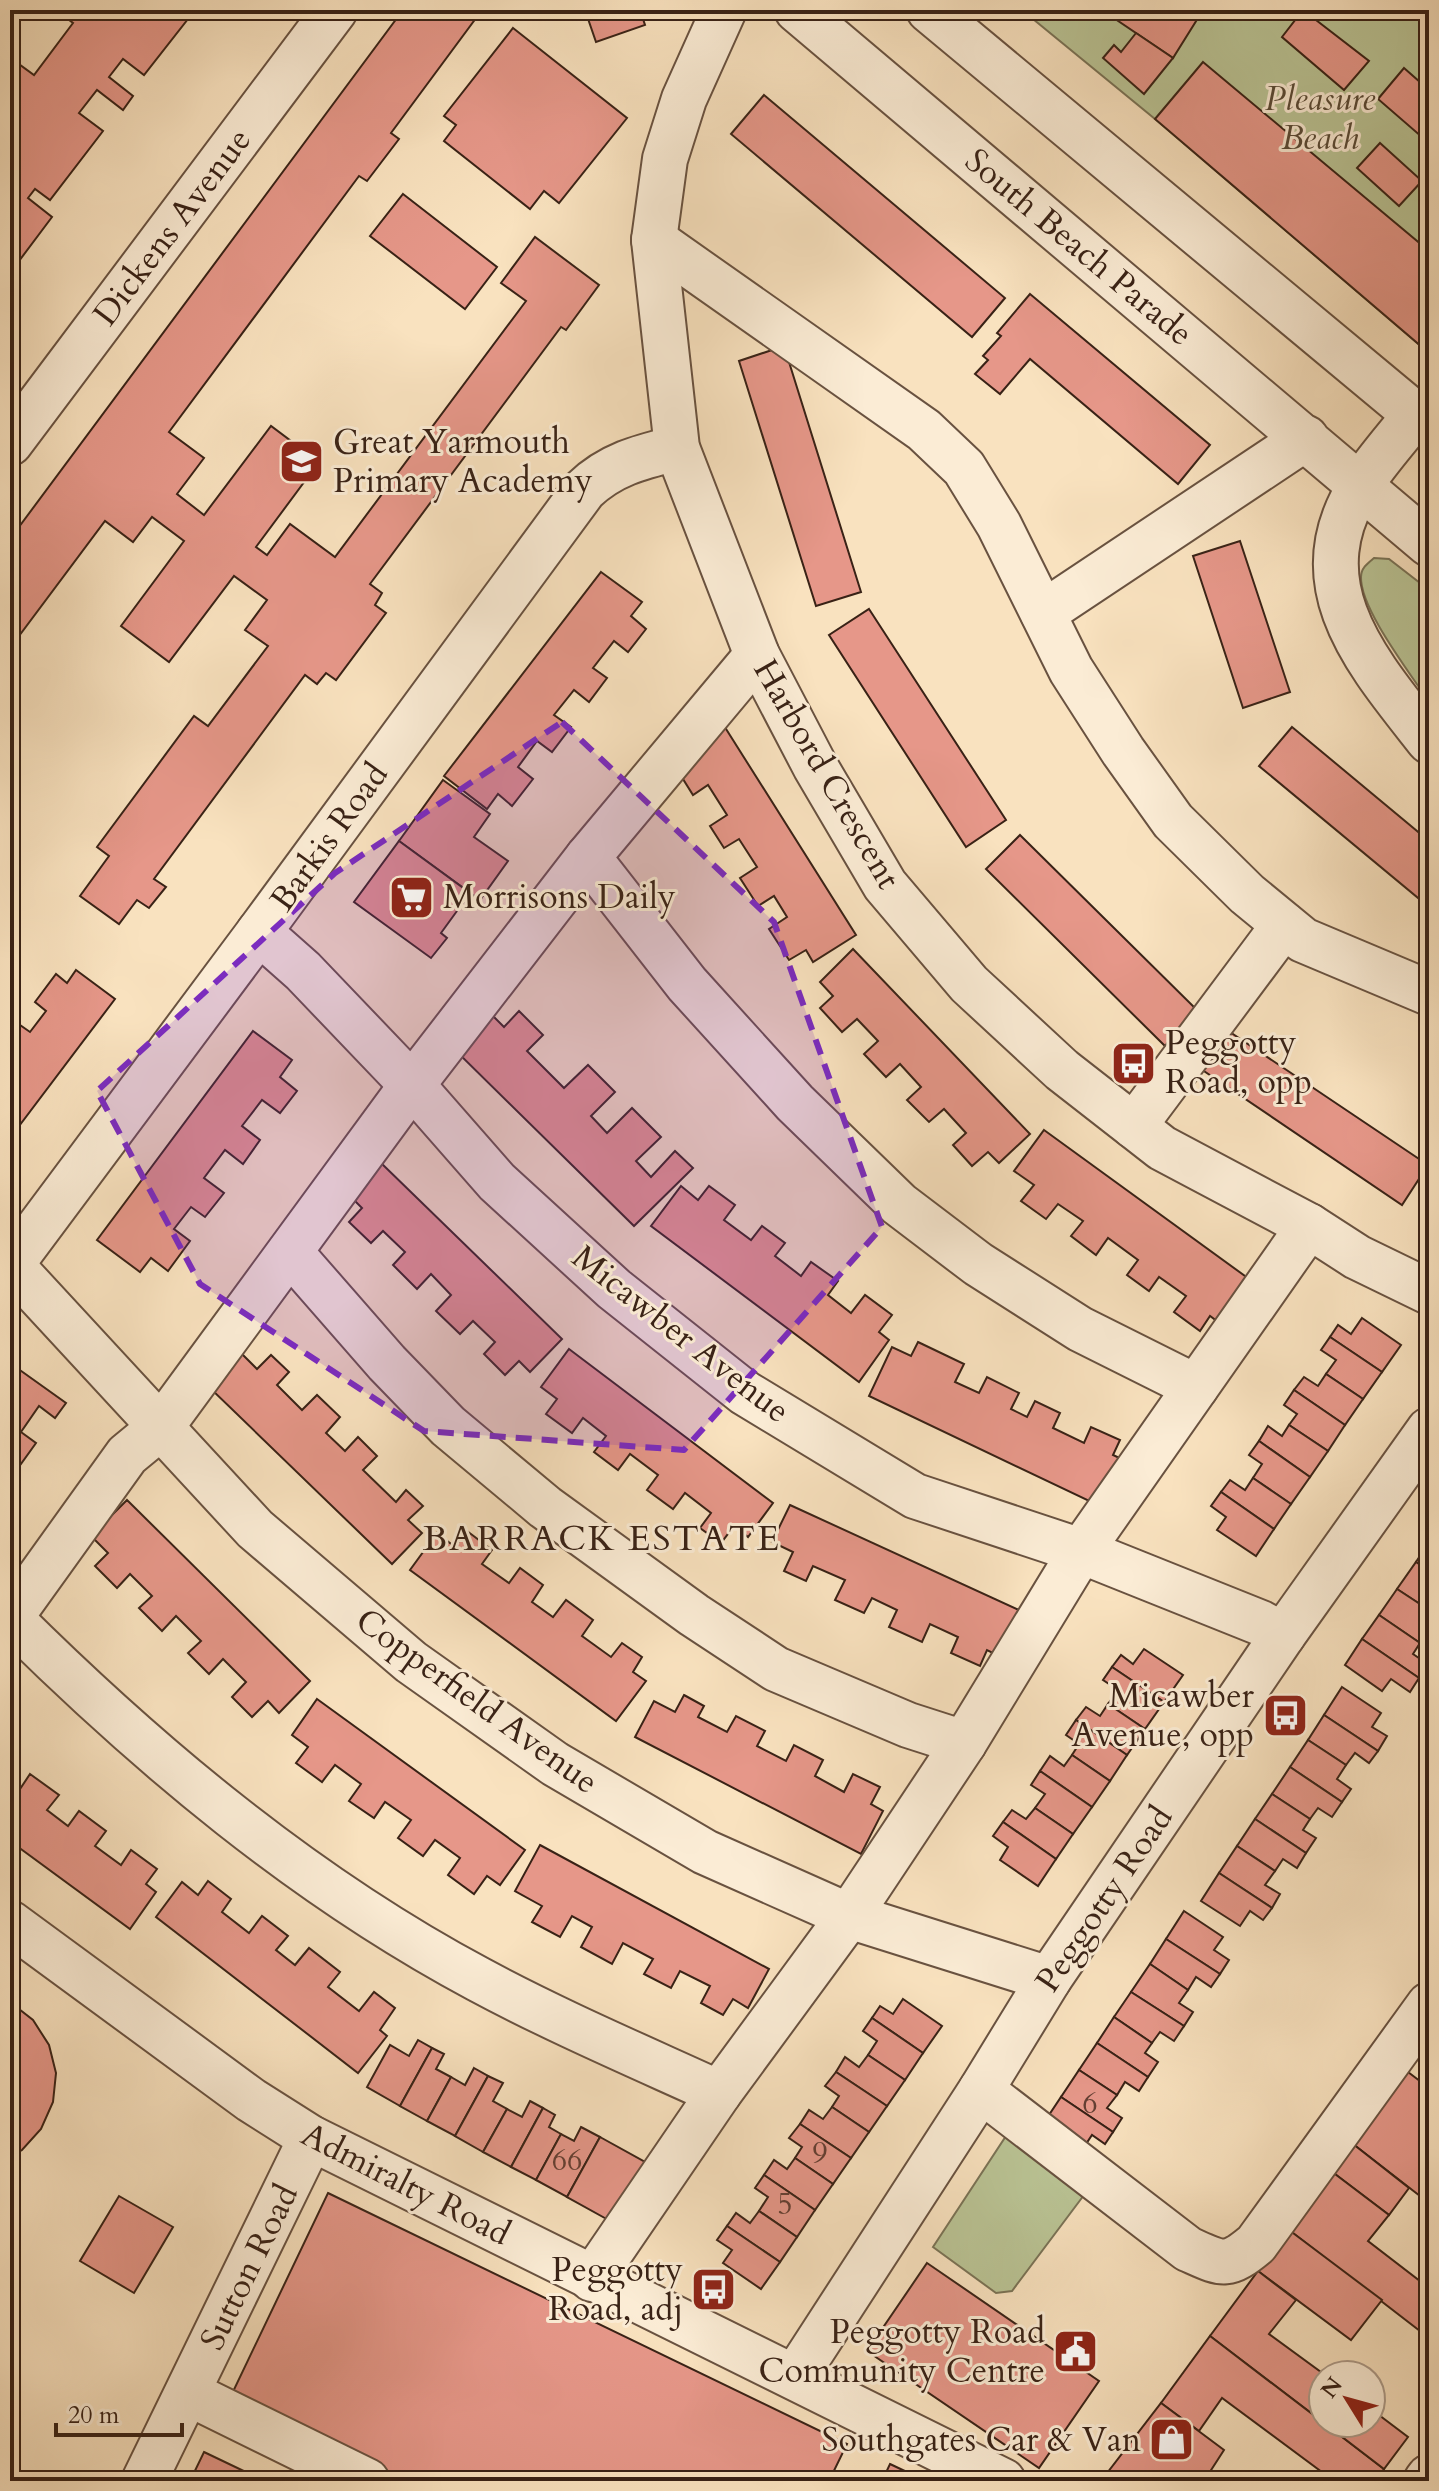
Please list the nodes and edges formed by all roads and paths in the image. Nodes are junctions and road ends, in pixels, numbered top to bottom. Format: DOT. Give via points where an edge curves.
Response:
graph roads {
  1 [pos="335,10"];
  2 [pos="724,10"];
  3 [pos="797,10"];
  4 [pos="929,10"];
  5 [pos="654,240"];
  6 [pos="1422,420"];
  7 [pos="14,429"];
  8 [pos="1306,438"];
  9 [pos="677,448"];
  10 [pos="1361,485"];
  11 [pos="1429,544"];
  12 [pos="1043,613"];
  13 [pos="757,655"];
  14 [pos="1429,741"];
  15 [pos="588,857"];
  16 [pos="1284,925"];
  17 [pos="259,932"];
  18 [pos="1429,993"];
  19 [pos="412,1085"];
  20 [pos="1134,1126"];
  21 [pos="1309,1226"];
  22 [pos="290,1252"];
  23 [pos="10,1265"];
  24 [pos="1429,1292"];
  25 [pos="1196,1387"];
  26 [pos="161,1427"];
  27 [pos="1429,1430"];
  28 [pos="1416,1480"];
  29 [pos="1081,1551"];
  30 [pos="10,1618"];
  31 [pos="1283,1635"];
  32 [pos="964,1743"];
  33 [pos="849,1916"];
  34 [pos="10,1923"];
  35 [pos="1049,1979"];
  36 [pos="1429,2005"];
  37 [pos="981,2090"];
  38 [pos="719,2093"];
  39 [pos="311,2138"];
  40 [pos="592,2279"];
  41 [pos="795,2377"];
  42 [pos="188,2393"];
  43 [pos="144,2481"];
  44 [pos="367,2481"];
  45 [pos="1003,2481"];
  1 -- 7 [label="street, Dickens Avenue"];
  2 -- 5 [label="street, Harbord Crescent" via="684,99 665,159"];
  3 -- 8 [label="street, South Beach Parade"];
  4 -- 6 [label="street"];
  5 -- 9 [label="street, Harbord Crescent"];
  5 -- 12 [label="street" via="924,430 954,458 999,525"];
  6 -- 10 [label="street"];
  8 -- 10 [label="street, South Beach Parade"];
  8 -- 12 [label="street"];
  9 -- 13 [label="street, Harbord Crescent"];
  9 -- 17 [label="street, Barkis Road" via="602,473 584,490"];
  10 -- 11 [label="street, South Beach Parade"];
  10 -- 14 [label="street" via="1341,529 1334,575 1343,613 1374,670"];
  12 -- 16 [label="street" via="1071,670 1173,821"];
  13 -- 15 [label="street"];
  13 -- 20 [label="street, Harbord Crescent" via="885,885 969,984 1062,1070"];
  15 -- 19 [label="street"];
  15 -- 25 [label="street" via="687,984 795,1103 899,1204 978,1264 1080,1329"];
  16 -- 18 [label="street" via="1303,940"];
  16 -- 20 [label="street"];
  17 -- 19 [label="street, Micawber Avenue"];
  17 -- 23 [label="street, Barkis Road"];
  19 -- 22 [label="street"];
  19 -- 29 [label="street, Micawber Avenue" via="497,1182 614,1289 745,1393 915,1496"];
  20 -- 21 [label="street, Harbord Crescent" via="1162,1148"];
  21 -- 24 [label="street, Harbord Crescent" via="1357,1257"];
  21 -- 25 [label="street"];
  22 -- 26 [label="street"];
  22 -- 32 [label="street" via="448,1426 545,1507 776,1669"];
  23 -- 26 [label="street, Copperfield Avenue"];
  25 -- 29 [label="street"];
  26 -- 30 [label="street" via="127,1455"];
  26 -- 33 [label="street, Copperfield Avenue" via="255,1529 411,1662 555,1764 705,1852"];
  27 -- 28 [label="street, Peggotty Road"];
  28 -- 31 [label="street, Peggotty Road"];
  29 -- 31 [label="street, Micawber Avenue"];
  29 -- 32 [label="street"];
  30 -- 38 [label="street" via="84,1692 221,1809 323,1883 478,1979"];
  31 -- 35 [label="street, Peggotty Road"];
  32 -- 33 [label="street"];
  33 -- 35 [label="street, Copperfield Avenue"];
  33 -- 38 [label="street"];
  34 -- 39 [label="street, Admiralty Road"];
  35 -- 37 [label="street, Peggotty Road"];
  36 -- 37 [label="street" via="1256,2244 1236,2260 1217,2262 1188,2249"];
  37 -- 41 [label="street, Peggotty Road"];
  38 -- 40 [label="street"];
  39 -- 40 [label="street, Admiralty Road"];
  39 -- 42 [label="street, Sutton Road"];
  40 -- 41 [label="street, Admiralty Road"];
  41 -- 45 [label="street, Admiralty Road"];
  42 -- 43 [label="street, Sutton Road"];
  42 -- 44 [label="street"];
}
